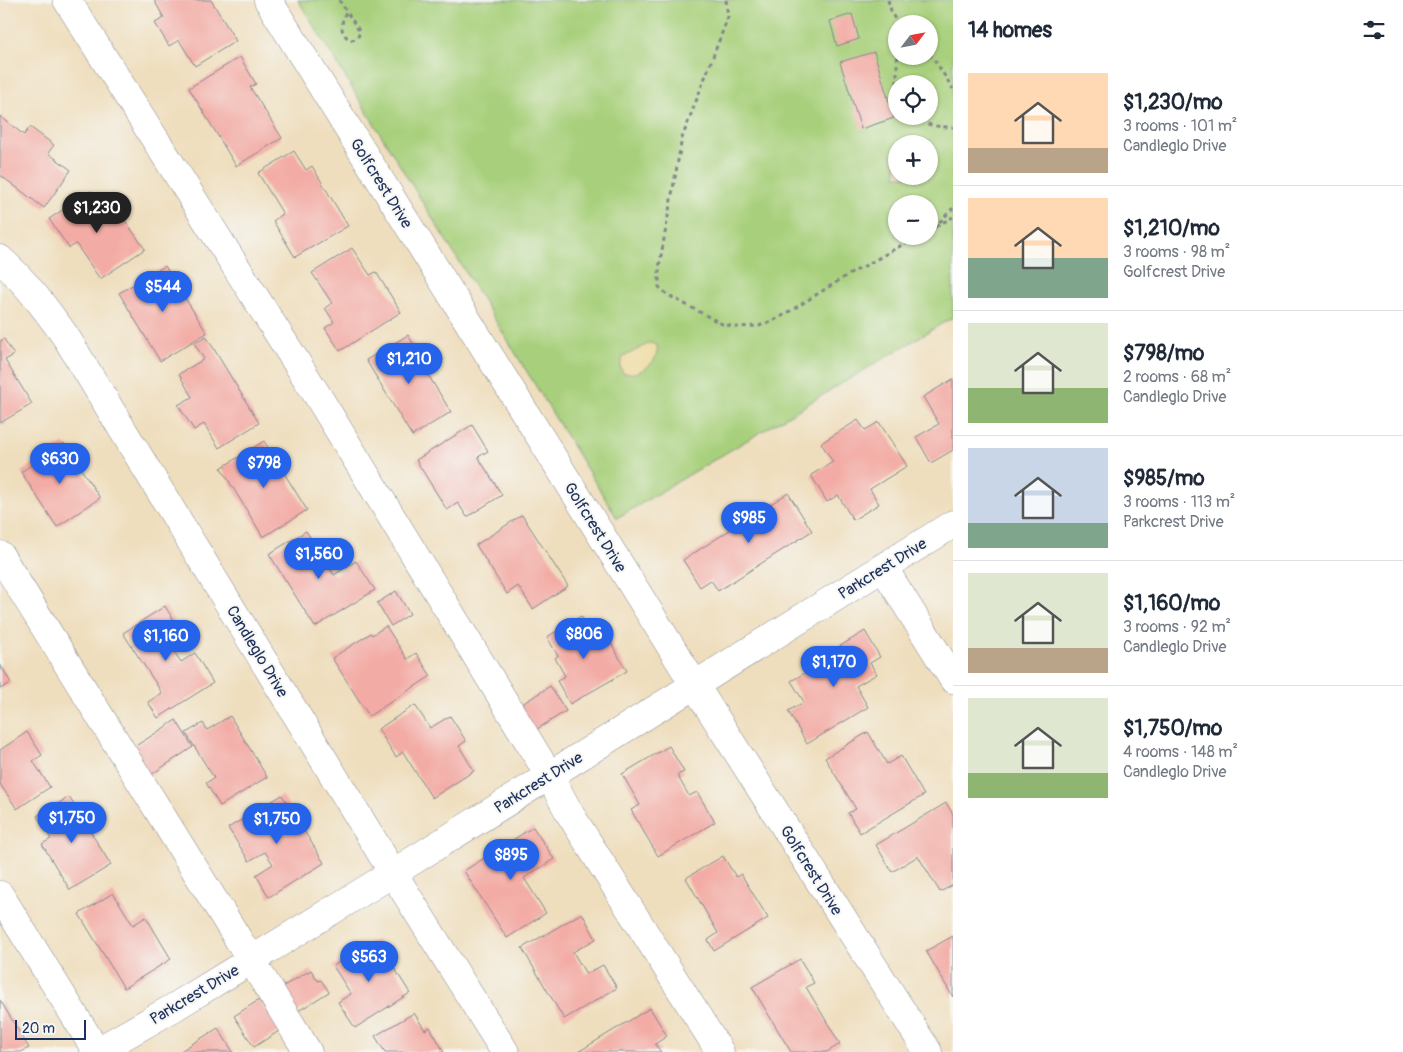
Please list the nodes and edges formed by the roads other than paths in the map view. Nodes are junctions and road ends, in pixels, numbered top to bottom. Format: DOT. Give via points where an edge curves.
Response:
graph roads {
  1 [pos="66,0"];
  2 [pos="268,0"];
  3 [pos="0,259"];
  4 [pos="953,524"];
  5 [pos="0,555"];
  6 [pos="883,567"];
  7 [pos="953,679"];
  8 [pos="694,684"];
  9 [pos="549,775"];
  10 [pos="393,873"];
  11 [pos="0,895"];
  12 [pos="252,960"];
  13 [pos="97,1052"];
  14 [pos="308,1052"];
  15 [pos="504,1052"];
  16 [pos="720,1052"];
  17 [pos="928,1052"];
  1 -- 9 [label="street" via="318,398"];
  2 -- 8 [label="street, Golfcrest Drive"];
  3 -- 10 [label="street, Candleglo Drive" via="35,295 66,337"];
  4 -- 6 [label="street, Parkcrest Drive"];
  5 -- 12 [label="street"];
  6 -- 7 [label="street"];
  6 -- 8 [label="street, Parkcrest Drive"];
  8 -- 9 [label="street, Parkcrest Drive"];
  8 -- 17 [label="street, Golfcrest Drive"];
  9 -- 10 [label="street, Parkcrest Drive"];
  9 -- 16 [label="street" via="570,814"];
  10 -- 12 [label="street, Parkcrest Drive"];
  10 -- 15 [label="street, Candleglo Drive"];
  11 -- 13 [label="street"];
  12 -- 13 [label="street, Parkcrest Drive"];
  12 -- 14 [label="street"];
}
